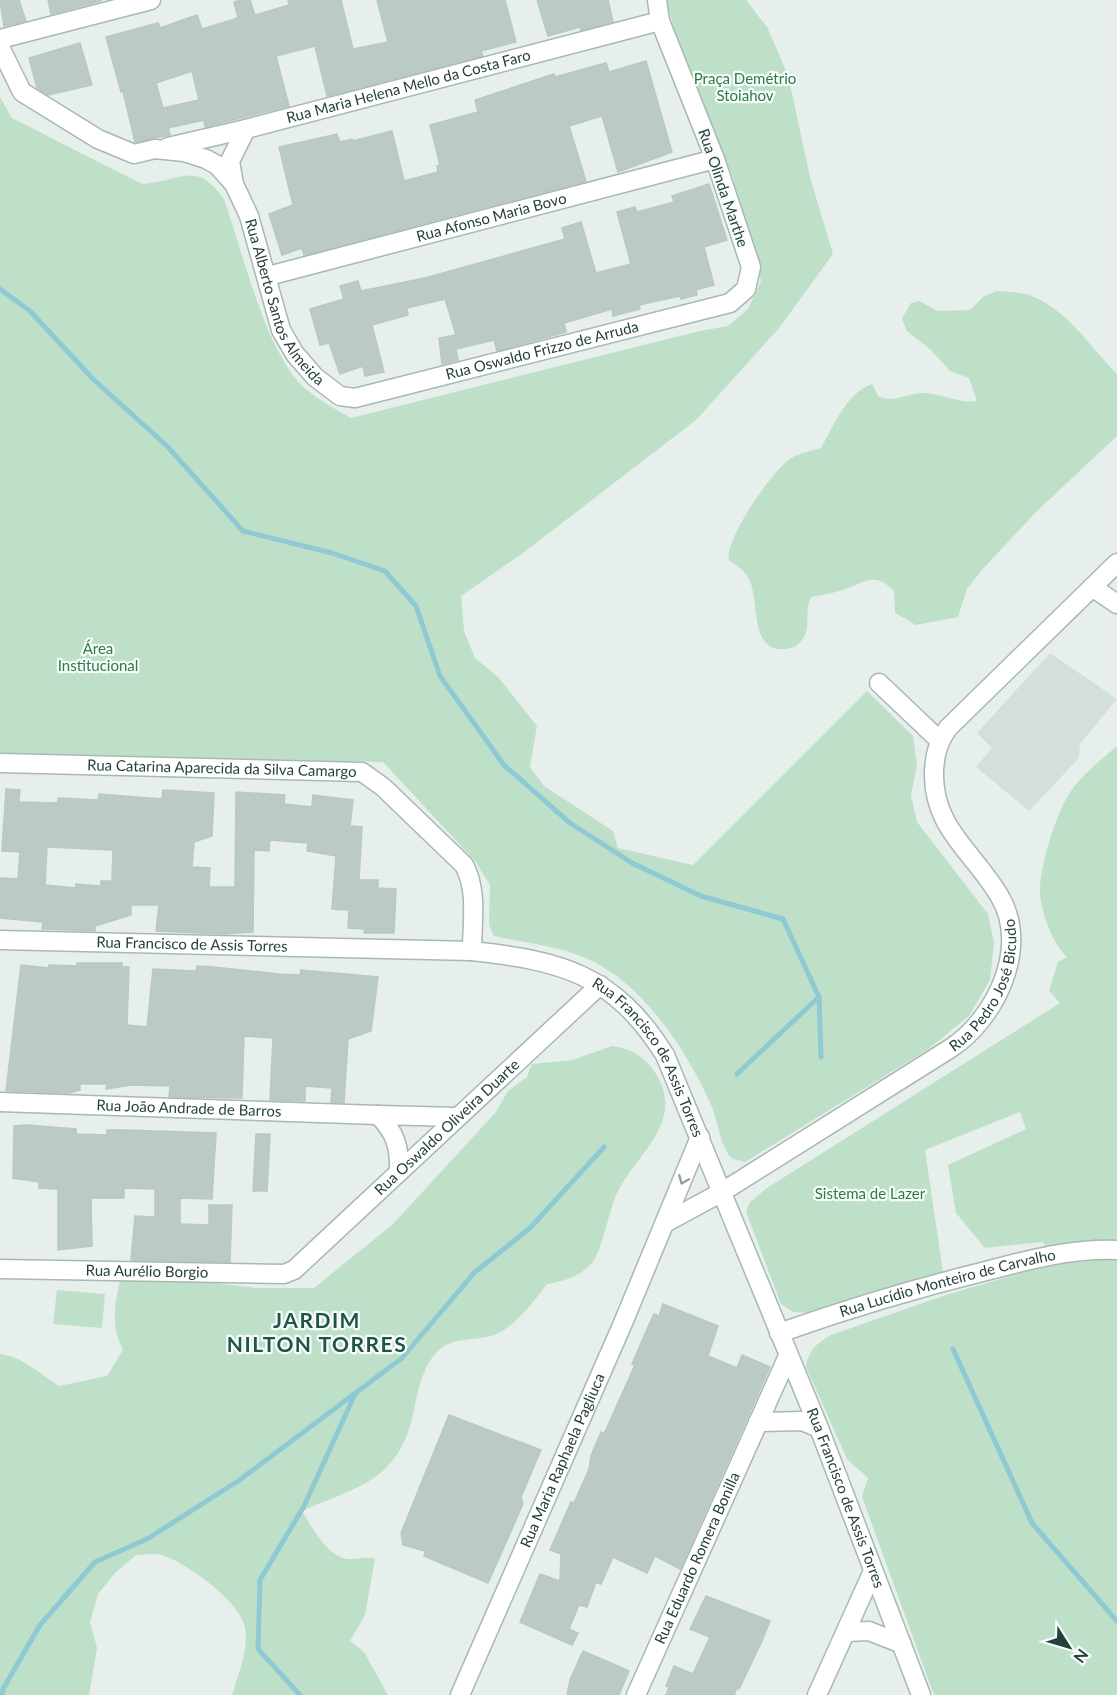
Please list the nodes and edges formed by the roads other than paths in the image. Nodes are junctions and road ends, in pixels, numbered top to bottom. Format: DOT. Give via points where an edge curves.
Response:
graph roads {
  1 [pos="151,0"];
  2 [pos="657,0"];
  3 [pos="660,21"];
  4 [pos="0,39"];
  5 [pos="0,46"];
  6 [pos="246,129"];
  7 [pos="155,149"];
  8 [pos="715,159"];
  9 [pos="234,184"];
  10 [pos="268,276"];
  11 [pos="730,303"];
  12 [pos="355,398"];
  13 [pos="1117,563"];
  14 [pos="1092,587"];
  15 [pos="1117,604"];
  16 [pos="879,683"];
  17 [pos="939,740"];
  18 [pos="0,763"];
  19 [pos="0,940"];
  20 [pos="472,951"];
  21 [pos="600,985"];
  22 [pos="0,1102"];
  23 [pos="378,1114"];
  24 [pos="457,1117"];
  25 [pos="700,1137"];
  26 [pos="399,1172"];
  27 [pos="722,1192"];
  28 [pos="665,1223"];
  29 [pos="1117,1250"];
  30 [pos="0,1269"];
  31 [pos="294,1270"];
  32 [pos="779,1333"];
  33 [pos="788,1356"];
  34 [pos="758,1422"];
  35 [pos="819,1428"];
  36 [pos="873,1571"];
  37 [pos="846,1632"];
  38 [pos="902,1644"];
  39 [pos="460,1695"];
  40 [pos="636,1695"];
  41 [pos="817,1695"];
  42 [pos="921,1695"];
  1 -- 4 [label="street"];
  2 -- 3 [label="street, Rua Olinda Marthe"];
  3 -- 6 [label="street, Rua Maria Helena Mello da Costa Faro"];
  3 -- 8 [label="street, Rua Olinda Marthe"];
  5 -- 7 [label="street, Rua Alberto Santos Almeida" via="22,93 115,148 134,154"];
  6 -- 7 [label="street, Rua Maria Helena Mello da Costa Faro"];
  6 -- 9 [label="street, Rua Alberto Santos Almeida" via="230,161"];
  7 -- 9 [label="street, Rua Alberto Santos Almeida" via="206,159"];
  8 -- 10 [label="street, Rua Afonso Maria Bovo"];
  8 -- 11 [label="street, Rua Olinda Marthe" via="751,267 746,289"];
  9 -- 10 [label="street, Rua Alberto Santos Almeida"];
  10 -- 12 [label="street, Rua Alberto Santos Almeida" via="281,330 295,354 315,377 340,396"];
  11 -- 12 [label="street, Rua Oswaldo Frizzo de Arruda"];
  13 -- 14 [label="street"];
  14 -- 15 [label="street"];
  14 -- 17 [label="street"];
  16 -- 17 [label="street"];
  17 -- 27 [label="street, Rua Pedro José Bicudo" via="933,788 938,807 947,827 1001,898 1007,919 1007,963 994,1002 968,1037"];
  18 -- 20 [label="street, Rua Catarina Aparecida da Silva Camargo" via="362,772 383,787 464,865 473,891"];
  19 -- 20 [label="street, Rua Francisco de Assis Torres"];
  20 -- 21 [label="street, Rua Francisco de Assis Torres" via="529,957"];
  21 -- 24 [label="street, Rua Oswaldo Oliveira Duarte"];
  21 -- 25 [label="street, Rua Francisco de Assis Torres" via="650,1032"];
  22 -- 23 [label="street, Rua João Andrade de Barros"];
  23 -- 24 [label="street, Rua João Andrade de Barros"];
  23 -- 26 [label="street" via="391,1129 400,1152"];
  24 -- 26 [label="street, Rua Oswaldo Oliveira Duarte"];
  25 -- 27 [label="street, Rua Francisco de Assis Torres"];
  25 -- 28 [label="street, Rua Maria Raphaela Pagliuca, one-way"];
  26 -- 31 [label="street, Rua Oswaldo Oliveira Duarte"];
  27 -- 28 [label="street"];
  27 -- 32 [label="street, Rua Francisco de Assis Torres"];
  28 -- 39 [label="street, Rua Maria Raphaela Pagliuca"];
  29 -- 32 [label="street, Rua Lucídio Monteiro de Carvalho" via="1036,1258 944,1281"];
  30 -- 31 [label="street, Rua Aurélio Borgio" via="273,1276"];
  32 -- 33 [label="street, Rua Francisco de Assis Torres"];
  33 -- 34 [label="street, Rua Eduardo Romera Bonilla"];
  33 -- 35 [label="street, Rua Francisco de Assis Torres"];
  34 -- 35 [label="street" via="802,1421"];
  34 -- 40 [label="street, Rua Eduardo Romera Bonilla"];
  35 -- 36 [label="street, Rua Francisco de Assis Torres"];
  36 -- 37 [label="street"];
  36 -- 38 [label="street, Rua Francisco de Assis Torres"];
  37 -- 38 [label="street" via="869,1632"];
  37 -- 41 [label="street"];
  38 -- 42 [label="street, Rua Francisco de Assis Torres"];
}
